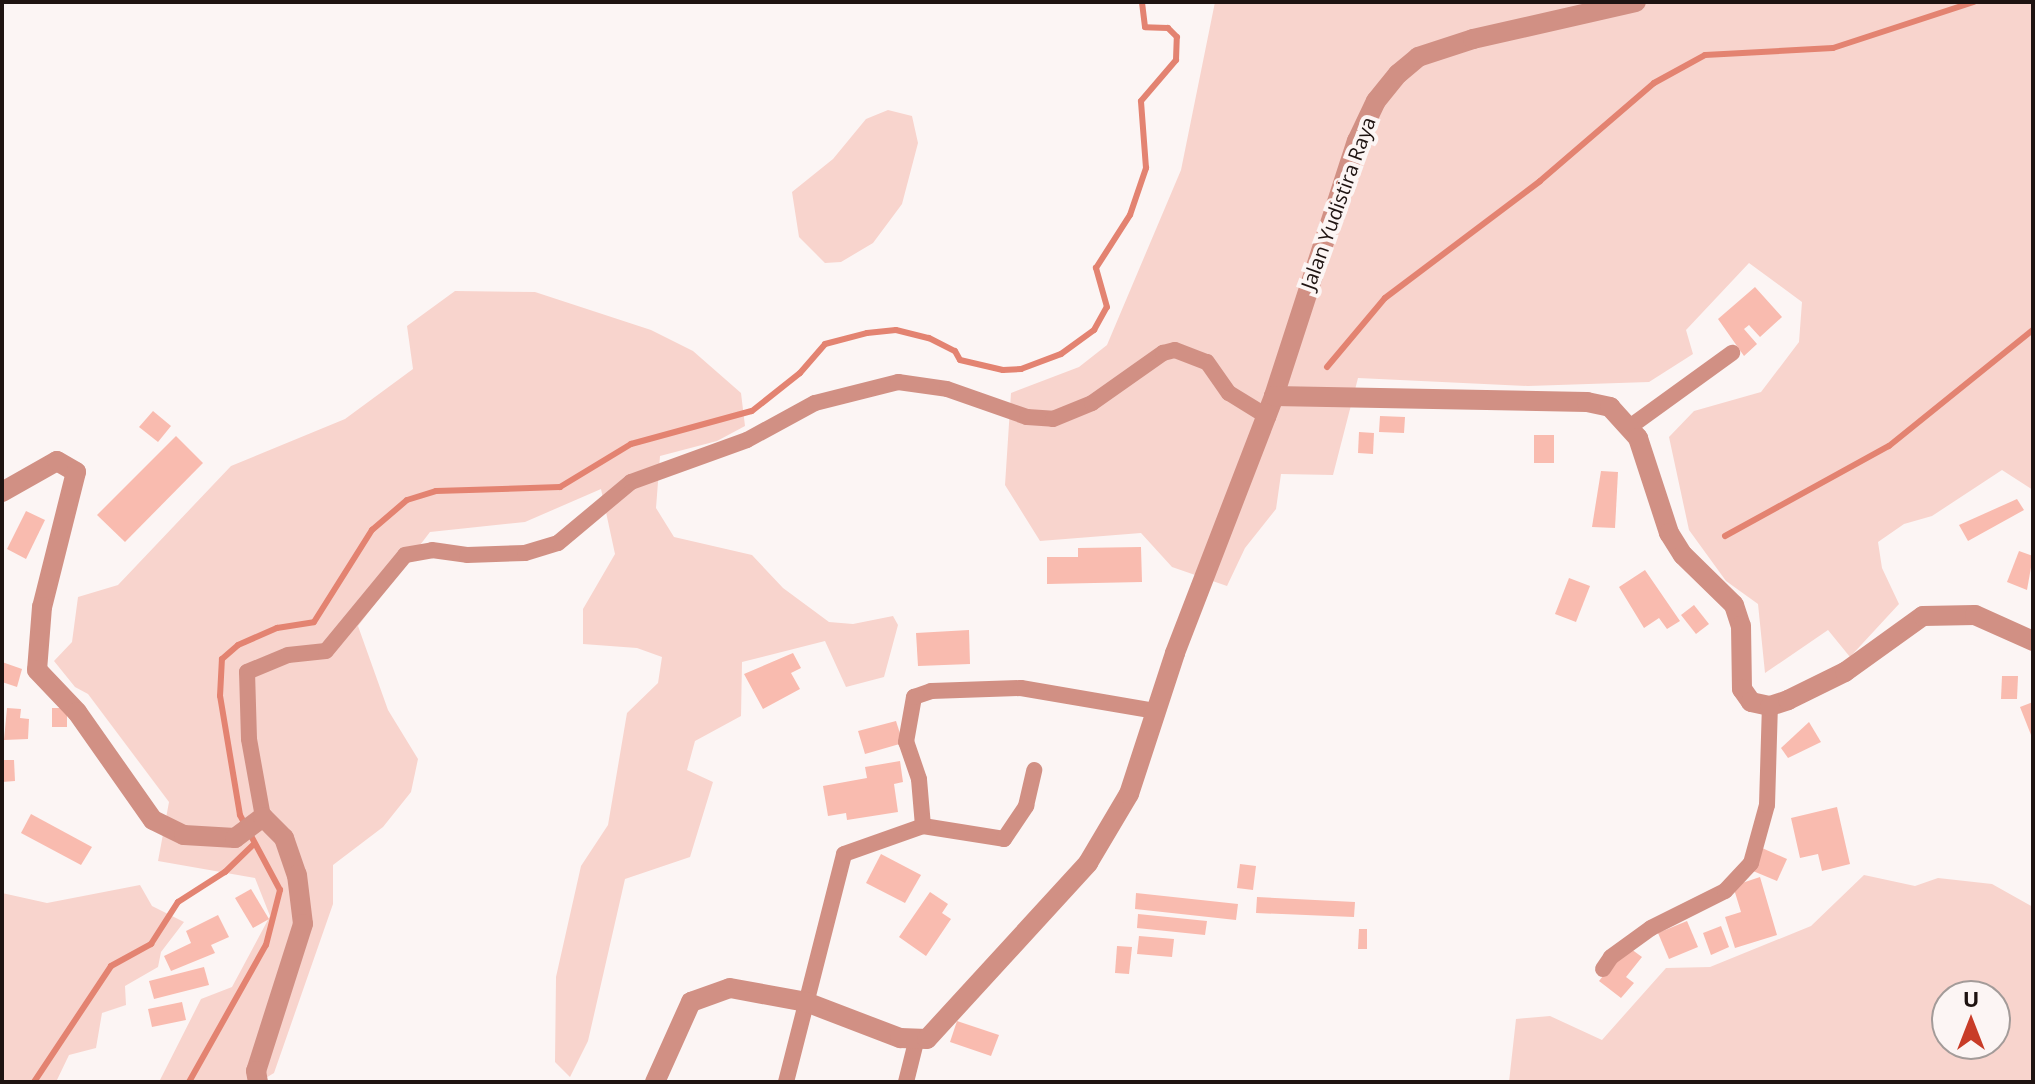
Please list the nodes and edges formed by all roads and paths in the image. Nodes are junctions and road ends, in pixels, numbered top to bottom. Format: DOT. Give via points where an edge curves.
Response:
graph roads {
  1 [pos="1636,2"];
  2 [pos="1732,353"];
  3 [pos="1274,396"];
  4 [pos="1268,417"];
  5 [pos="1631,426"];
  6 [pos="2,492"];
  7 [pos="2033,641"];
  8 [pos="1770,706"];
  9 [pos="1156,711"];
  10 [pos="1034,770"];
  11 [pos="258,821"];
  12 [pos="923,826"];
  13 [pos="1603,969"];
  14 [pos="806,1002"];
  15 [pos="916,1042"];
  16 [pos="258,1082"];
  17 [pos="655,1082"];
  18 [pos="786,1082"];
  19 [pos="906,1082"];
  1 -- 3 [label="street, Jalan Yudistira Raya" via="1473,39 1418,57 1398,74 1376,101 1357,141"];
  2 -- 5 [label="street"];
  3 -- 4 [label="street, Jalan Yudistira Raya"];
  3 -- 5 [label="street" via="1587,402 1610,407"];
  4 -- 9 [label="street, Jalan Yudistira Raya"];
  4 -- 11 [label="street" via="1229,393 1207,362 1175,350 1092,403 1053,419 1027,417 947,389 898,382 815,403 747,440 631,482 558,543 525,553 432,550 405,555 326,651 288,655 247,672"];
  5 -- 8 [label="street" via="1669,533 1739,617 1746,696"];
  6 -- 11 [label="street" via="57,461 73,467 75,490 42,607 37,670 77,712 153,820 184,835 235,838"];
  7 -- 8 [label="street" via="1975,615 1923,616 1845,672"];
  8 -- 13 [label="street" via="1767,805 1751,863 1725,891 1651,928"];
  9 -- 12 [label="street" via="1021,688 931,691 914,697 906,742 919,779"];
  9 -- 15 [label="street, Jalan Yudistira Raya" via="1129,794 1088,863 936,1030"];
  10 -- 12 [label="street" via="1026,806 1004,839"];
  11 -- 16 [label="street" via="284,838 297,875 303,924 256,1071"];
  12 -- 14 [label="street" via="846,850"];
  14 -- 15 [label="street"];
  14 -- 17 [label="street" via="730,988 703,995 682,1014"];
  14 -- 18 [label="street"];
  15 -- 19 [label="street"];
}
